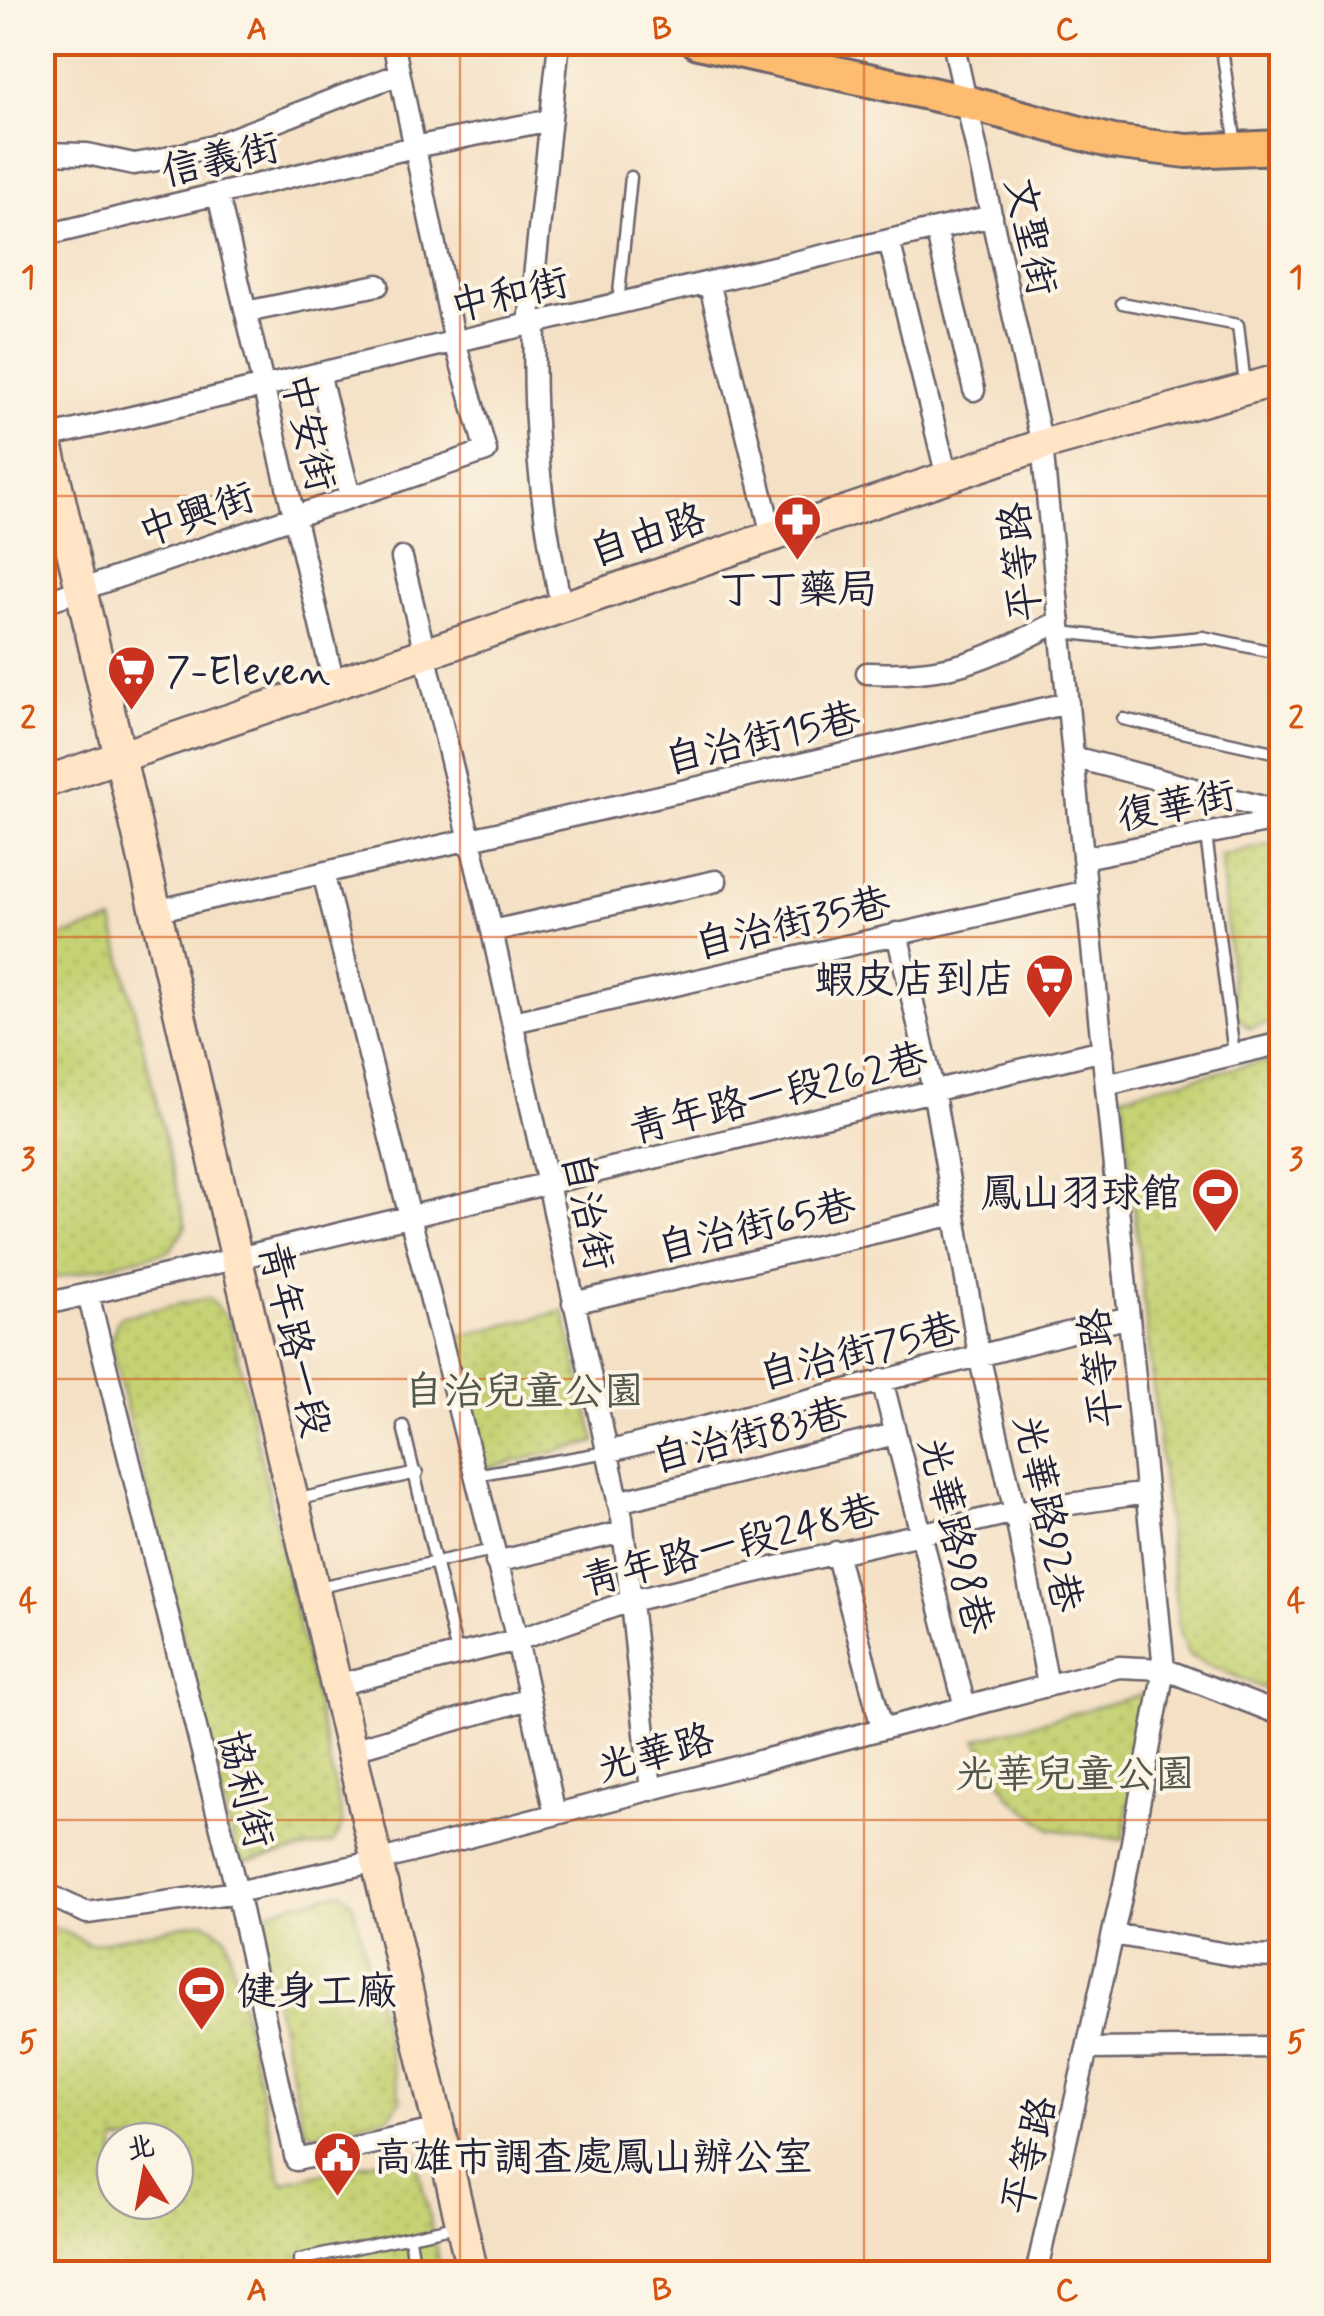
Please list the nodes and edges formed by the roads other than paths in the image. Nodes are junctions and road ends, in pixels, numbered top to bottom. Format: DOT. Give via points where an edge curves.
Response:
graph roads {
  1 [pos="392,42"];
  2 [pos="559,42"];
  3 [pos="698,42"];
  4 [pos="953,42"];
  5 [pos="1221,42"];
  6 [pos="399,74"];
  7 [pos="967,106"];
  8 [pos="551,120"];
  9 [pos="414,147"];
  10 [pos="1282,147"];
  11 [pos="1237,149"];
  12 [pos="42,153"];
  13 [pos="630,177"];
  14 [pos="218,196"];
  15 [pos="992,216"];
  16 [pos="936,229"];
  17 [pos="42,236"];
  18 [pos="889,240"];
  19 [pos="709,282"];
  20 [pos="378,285"];
  21 [pos="1122,303"];
  22 [pos="618,304"];
  23 [pos="246,312"];
  24 [pos="532,323"];
  25 [pos="455,342"];
  26 [pos="319,373"];
  27 [pos="1282,379"];
  28 [pos="264,386"];
  29 [pos="1246,388"];
  30 [pos="974,390"];
  31 [pos="44,432"];
  32 [pos="1042,445"];
  33 [pos="947,478"];
  34 [pos="350,497"];
  35 [pos="294,516"];
  36 [pos="772,535"];
  37 [pos="402,558"];
  38 [pos="81,590"];
  39 [pos="42,603"];
  40 [pos="561,605"];
  41 [pos="1061,627"];
  42 [pos="424,653"];
  43 [pos="1282,654"];
  44 [pos="867,673"];
  45 [pos="334,684"];
  46 [pos="1068,703"];
  47 [pos="1123,720"];
  48 [pos="1282,754"];
  49 [pos="120,757"];
  50 [pos="1073,757"];
  51 [pos="42,783"];
  52 [pos="1282,816"];
  53 [pos="1206,834"];
  54 [pos="471,839"];
  55 [pos="1084,858"];
  56 [pos="323,873"];
  57 [pos="716,881"];
  58 [pos="1087,891"];
  59 [pos="155,910"];
  60 [pos="492,931"];
  61 [pos="896,933"];
  62 [pos="513,1022"];
  63 [pos="1282,1043"];
  64 [pos="1102,1050"];
  65 [pos="1234,1054"];
  66 [pos="1106,1084"];
  67 [pos="933,1089"];
  68 [pos="546,1185"];
  69 [pos="954,1214"];
  70 [pos="409,1216"];
  71 [pos="236,1257"];
  72 [pos="88,1294"];
  73 [pos="574,1303"];
  74 [pos="42,1304"];
  75 [pos="1129,1317"];
  76 [pos="978,1355"];
  77 [pos="882,1380"];
  78 [pos="403,1426"];
  79 [pos="896,1434"];
  80 [pos="607,1452"];
  81 [pos="417,1473"];
  82 [pos="474,1476"];
  83 [pos="1146,1492"];
  84 [pos="293,1500"];
  85 [pos="618,1502"];
  86 [pos="1016,1512"];
  87 [pos="624,1532"];
  88 [pos="920,1532"];
  89 [pos="836,1552"];
  90 [pos="494,1556"];
  91 [pos="438,1560"];
  92 [pos="313,1589"];
  93 [pos="630,1600"];
  94 [pos="518,1640"];
  95 [pos="457,1654"];
  96 [pos="1164,1669"];
  97 [pos="336,1685"];
  98 [pos="1048,1685"];
  99 [pos="529,1700"];
  100 [pos="965,1707"];
  101 [pos="1282,1715"];
  102 [pos="882,1728"];
  103 [pos="351,1750"];
  104 [pos="650,1790"];
  105 [pos="555,1814"];
  106 [pos="377,1861"];
  107 [pos="42,1892"];
  108 [pos="236,1892"];
  109 [pos="1113,1934"];
  110 [pos="1282,1956"];
  111 [pos="1282,2048"];
  112 [pos="1088,2049"];
  113 [pos="440,2129"];
  114 [pos="462,2225"];
  115 [pos="410,2239"];
  116 [pos="301,2274"];
  117 [pos="416,2274"];
  118 [pos="473,2274"];
  119 [pos="1036,2274"];
  1 -- 6 [label="street"];
  2 -- 8 [label="street"];
  3 -- 7 [label="main road"];
  4 -- 7 [label="street, 文聖街"];
  5 -- 11 [label="lane"];
  6 -- 9 [label="street"];
  6 -- 12 [label="street" via="213,146 158,160 134,164"];
  7 -- 11 [label="main road" via="1113,142"];
  7 -- 15 [label="street, 文聖街"];
  8 -- 9 [label="street, 信義街"];
  8 -- 24 [label="street"];
  9 -- 14 [label="street, 信義街"];
  9 -- 25 [label="street"];
  10 -- 11 [label="main road"];
  13 -- 22 [label="lane"];
  14 -- 17 [label="street, 信義街"];
  14 -- 23 [label="street, 中安街"];
  15 -- 16 [label="street, 中和街"];
  15 -- 32 [label="street, 文聖街"];
  16 -- 18 [label="street, 中和街"];
  16 -- 30 [label="street"];
  18 -- 19 [label="street, 中和街"];
  18 -- 33 [label="street"];
  19 -- 22 [label="street, 中和街"];
  19 -- 36 [label="street"];
  20 -- 23 [label="street"];
  21 -- 29 [label="lane" via="1238,326"];
  22 -- 24 [label="street, 中和街"];
  23 -- 28 [label="street, 中安街"];
  24 -- 25 [label="street, 中和街"];
  24 -- 40 [label="street" via="534,440"];
  25 -- 26 [label="street, 中和街"];
  25 -- 34 [label="street, 中興街" via="486,451"];
  26 -- 28 [label="street, 中和街"];
  26 -- 34 [label="street"];
  27 -- 29 [label="street, 自由路"];
  28 -- 31 [label="street, 中和街"];
  28 -- 35 [label="street, 中安街"];
  29 -- 32 [label="street, 自由路"];
  31 -- 38 [label="street, 青年路一段"];
  32 -- 33 [label="street, 自由路"];
  32 -- 41 [label="street, 平等路"];
  33 -- 36 [label="street, 自由路"];
  34 -- 35 [label="street, 中興街"];
  35 -- 38 [label="street, 中興街"];
  35 -- 45 [label="street, 中安街"];
  36 -- 40 [label="street, 自由路"];
  37 -- 42 [label="street, 自治街"];
  38 -- 39 [label="street, 中興街"];
  38 -- 49 [label="street, 青年路一段"];
  40 -- 42 [label="street, 自由路"];
  41 -- 43 [label="lane" via="1150,642 1203,637"];
  41 -- 44 [label="street" via="939,673"];
  41 -- 46 [label="street, 平等路"];
  42 -- 45 [label="street, 自由路"];
  42 -- 54 [label="street, 自治街"];
  45 -- 49 [label="street, 自由路"];
  46 -- 50 [label="street, 平等路"];
  46 -- 54 [label="street, 自治街15巷"];
  47 -- 48 [label="lane"];
  49 -- 51 [label="street, 自由路"];
  49 -- 59 [label="street, 青年路一段"];
  50 -- 52 [label="street, 復華街"];
  50 -- 55 [label="street, 平等路"];
  52 -- 53 [label="street, 復華街"];
  53 -- 55 [label="street, 復華街"];
  53 -- 65 [label="lane"];
  54 -- 56 [label="street, 自治街15巷"];
  54 -- 60 [label="street, 自治街"];
  55 -- 58 [label="street, 平等路"];
  56 -- 59 [label="street, 自治街15巷"];
  56 -- 70 [label="street"];
  57 -- 60 [label="street"];
  58 -- 61 [label="street, 自治街35巷"];
  58 -- 64 [label="street, 平等路"];
  59 -- 71 [label="street, 青年路一段"];
  60 -- 62 [label="street, 自治街"];
  61 -- 62 [label="street, 自治街35巷"];
  61 -- 67 [label="street, 光華路92巷"];
  62 -- 68 [label="street, 自治街"];
  63 -- 65 [label="street"];
  64 -- 66 [label="street, 平等路"];
  64 -- 67 [label="street, 青年路一段262巷"];
  65 -- 66 [label="street"];
  66 -- 75 [label="street, 平等路"];
  67 -- 68 [label="street, 青年路一段262巷"];
  67 -- 69 [label="street, 光華路92巷"];
  68 -- 70 [label="street, 青年路一段262巷"];
  68 -- 73 [label="street, 自治街"];
  69 -- 73 [label="street, 自治街65巷"];
  69 -- 76 [label="street, 光華路92巷"];
  70 -- 71 [label="street, 青年路一段262巷"];
  70 -- 82 [label="street"];
  71 -- 72 [label="street, 青年路一段262巷"];
  71 -- 84 [label="street, 青年路一段"];
  72 -- 74 [label="street, 青年路一段262巷"];
  72 -- 108 [label="street, 協利街"];
  73 -- 80 [label="street, 自治街"];
  75 -- 76 [label="street, 自治街75巷"];
  75 -- 83 [label="street, 平等路"];
  76 -- 77 [label="street, 自治街75巷"];
  76 -- 86 [label="street, 光華路92巷"];
  77 -- 79 [label="street, 光華路98巷"];
  77 -- 80 [label="street, 自治街75巷"];
  78 -- 81 [label="lane"];
  79 -- 85 [label="street, 自治街83巷"];
  79 -- 88 [label="street, 光華路98巷"];
  80 -- 82 [label="lane"];
  80 -- 85 [label="street, 自治街"];
  81 -- 84 [label="lane"];
  81 -- 91 [label="lane"];
  82 -- 90 [label="street"];
  83 -- 86 [label="street, 青年路一段248巷"];
  83 -- 96 [label="street, 平等路"];
  84 -- 92 [label="street, 青年路一段"];
  85 -- 87 [label="street, 自治街"];
  86 -- 88 [label="street, 青年路一段248巷"];
  86 -- 98 [label="street, 光華路92巷"];
  87 -- 90 [label="street"];
  87 -- 93 [label="street, 自治街"];
  88 -- 89 [label="street, 青年路一段248巷"];
  88 -- 100 [label="street, 光華路98巷"];
  89 -- 93 [label="street, 青年路一段248巷"];
  89 -- 102 [label="street"];
  90 -- 91 [label="lane"];
  90 -- 94 [label="street"];
  91 -- 92 [label="lane"];
  91 -- 95 [label="lane"];
  92 -- 97 [label="street, 青年路一段"];
  93 -- 94 [label="street, 青年路一段248巷"];
  93 -- 104 [label="street, 自治街"];
  94 -- 95 [label="street, 青年路一段248巷"];
  94 -- 99 [label="street"];
  95 -- 97 [label="street, 青年路一段248巷"];
  96 -- 98 [label="street, 光華路" via="1120,1667"];
  96 -- 101 [label="street, 光華路"];
  96 -- 109 [label="street, 平等路"];
  97 -- 103 [label="street, 青年路一段"];
  98 -- 100 [label="street, 光華路"];
  99 -- 103 [label="street"];
  99 -- 105 [label="street"];
  100 -- 102 [label="street, 光華路"];
  102 -- 104 [label="street, 光華路"];
  103 -- 106 [label="street, 青年路一段"];
  104 -- 105 [label="street, 光華路"];
  105 -- 106 [label="street, 光華路"];
  106 -- 108 [label="street, 光華路"];
  106 -- 113 [label="street, 青年路一段"];
  107 -- 108 [label="street, 光華路" via="87,1913"];
  108 -- 113 [label="street, 協利街" via="296,2160"];
  109 -- 110 [label="street" via="1238,1956"];
  109 -- 112 [label="street, 平等路"];
  111 -- 112 [label="street"];
  112 -- 119 [label="street, 平等路"];
  113 -- 114 [label="street, 青年路一段"];
  114 -- 115 [label="lane"];
  114 -- 118 [label="street, 青年路一段"];
  115 -- 116 [label="lane" via="299,2260"];
  115 -- 117 [label="lane"];
}
